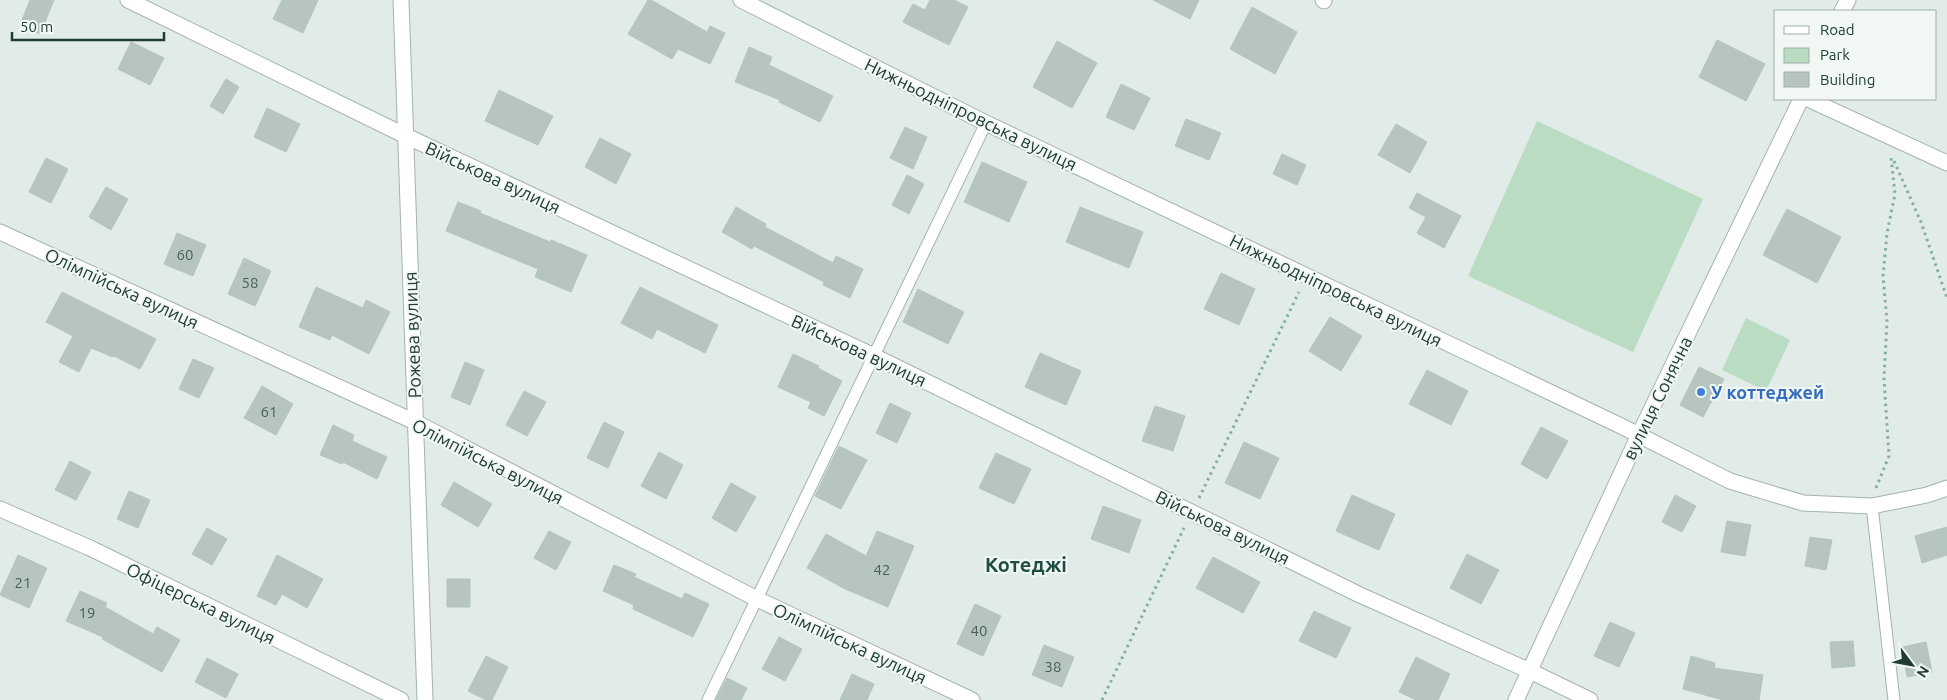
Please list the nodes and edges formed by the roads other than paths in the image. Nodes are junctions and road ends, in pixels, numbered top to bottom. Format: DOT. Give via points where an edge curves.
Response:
graph roads {
  1 [pos="128,0"];
  2 [pos="401,0"];
  3 [pos="741,0"];
  4 [pos="1801,100"];
  5 [pos="1810,100"];
  6 [pos="986,123"];
  7 [pos="406,136"];
  8 [pos="1947,163"];
  9 [pos="0,232"];
  10 [pos="874,356"];
  11 [pos="414,422"];
  12 [pos="1639,435"];
  13 [pos="1947,488"];
  14 [pos="1872,506"];
  15 [pos="0,508"];
  16 [pos="755,598"];
  17 [pos="1530,671"];
  18 [pos="401,700"];
  19 [pos="426,700"];
  20 [pos="708,700"];
  21 [pos="972,700"];
  22 [pos="1516,700"];
  23 [pos="1590,700"];
  24 [pos="1894,700"];
  1 -- 7 [label="street, Військова вулиця"];
  2 -- 7 [label="street, Рожева вулиця"];
  3 -- 6 [label="street, Нижньодніпровська вулиця"];
  4 -- 12 [label="street, вулиця Сонячна"];
  5 -- 8 [label="street"];
  6 -- 10 [label="lane"];
  6 -- 12 [label="street, Нижньодніпровська вулиця"];
  7 -- 10 [label="street, Військова вулиця"];
  7 -- 11 [label="street, Рожева вулиця"];
  9 -- 11 [label="street, Олімпійська вулиця"];
  10 -- 16 [label="lane"];
  10 -- 17 [label="street, Військова вулиця" via="1360,595"];
  11 -- 16 [label="street, Олімпійська вулиця"];
  11 -- 19 [label="street, Рожева вулиця"];
  12 -- 14 [label="street, Нижньодніпровська вулиця" via="1730,481 1803,503"];
  12 -- 17 [label="street, вулиця Сонячна"];
  13 -- 14 [label="street, Нижньодніпровська вулиця"];
  14 -- 24 [label="lane"];
  15 -- 18 [label="street, Офіцерська вулиця" via="90,548"];
  16 -- 20 [label="lane"];
  16 -- 21 [label="street, Олімпійська вулиця"];
  17 -- 22 [label="street, вулиця Сонячна"];
  17 -- 23 [label="street, Військова вулиця"];
}
